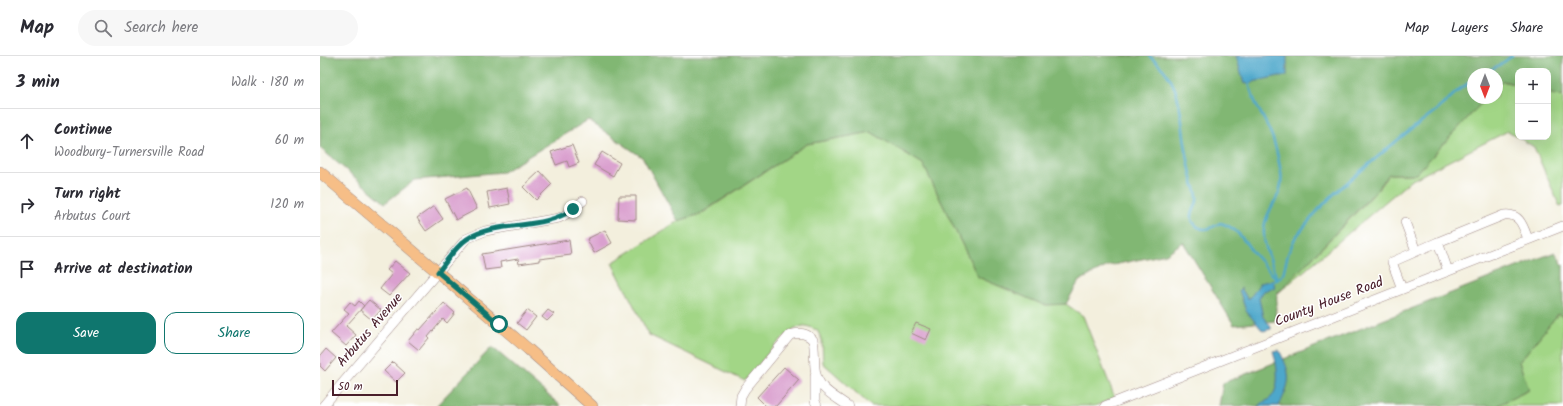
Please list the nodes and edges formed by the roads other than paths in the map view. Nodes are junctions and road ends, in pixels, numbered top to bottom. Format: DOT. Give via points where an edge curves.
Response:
graph roads {
  1 [pos="320,172"];
  2 [pos="583,201"];
  3 [pos="1405,222"];
  4 [pos="1563,226"];
  5 [pos="1528,239"];
  6 [pos="1438,242"];
  7 [pos="1416,251"];
  8 [pos="1448,271"];
  9 [pos="438,272"];
  10 [pos="1402,289"];
  11 [pos="815,368"];
  12 [pos="589,405"];
  13 [pos="323,406"];
  14 [pos="740,406"];
  15 [pos="817,406"];
  16 [pos="848,406"];
  17 [pos="1106,406"];
  1 -- 9 [label="main road"];
  2 -- 9 [label="street, Arbutus Avenue" via="559,218 485,231 471,236"];
  3 -- 7 [label="street"];
  4 -- 5 [label="street, County House Road"];
  5 -- 6 [label="street" via="1519,218 1509,214"];
  5 -- 8 [label="street, County House Road"];
  6 -- 7 [label="street"];
  6 -- 8 [label="street"];
  7 -- 10 [label="street" via="1392,262"];
  8 -- 10 [label="street, County House Road"];
  9 -- 12 [label="main road"];
  9 -- 13 [label="street, Arbutus Avenue"];
  10 -- 17 [label="street, County House Road"];
  11 -- 14 [label="street" via="813,340 806,335 790,335 745,389"];
  11 -- 15 [label="street"];
  11 -- 16 [label="street" via="818,381 825,391"];
}
